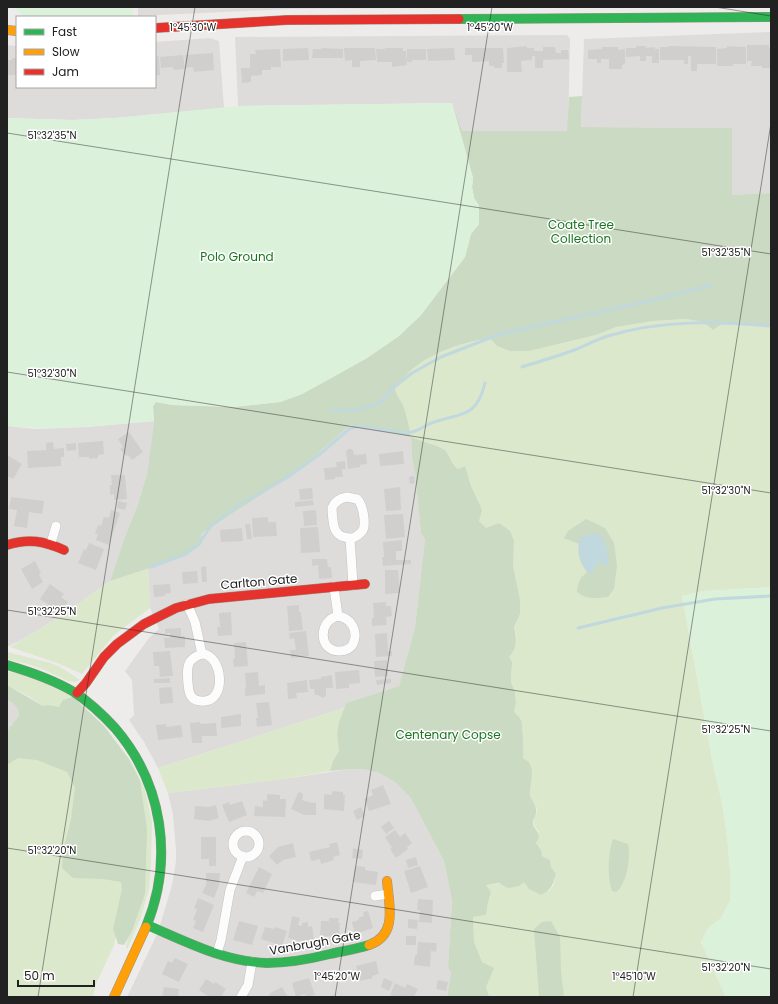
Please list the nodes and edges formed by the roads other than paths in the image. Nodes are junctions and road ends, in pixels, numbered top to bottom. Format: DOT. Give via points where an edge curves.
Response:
graph roads {
  1 [pos="771,18"];
  2 [pos="156,28"];
  3 [pos="56,526"];
  4 [pos="350,538"];
  5 [pos="51,543"];
  6 [pos="7,545"];
  7 [pos="64,550"];
  8 [pos="365,584"];
  9 [pos="353,585"];
  10 [pos="334,587"];
  11 [pos="187,604"];
  12 [pos="338,616"];
  13 [pos="202,654"];
  14 [pos="7,665"];
  15 [pos="77,693"];
  16 [pos="243,856"];
  17 [pos="387,881"];
  18 [pos="388,894"];
  19 [pos="375,896"];
  20 [pos="147,925"];
  21 [pos="217,953"];
  22 [pos="252,962"];
  23 [pos="114,997"];
  24 [pos="241,997"];
  1 -- 2 [label="street" via="296,20"];
  3 -- 5 [label="street"];
  4 -- 4 [label="street" via="335,530 332,508 335,502 351,497 357,499 362,506 364,526 358,535"];
  4 -- 9 [label="street"];
  5 -- 6 [label="street" via="28,540"];
  5 -- 7 [label="street"];
  8 -- 9 [label="street, Carlton Gate"];
  9 -- 10 [label="street, Carlton Gate"];
  10 -- 11 [label="street, Carlton Gate" via="209,599"];
  10 -- 12 [label="street"];
  11 -- 13 [label="street" via="195,622"];
  11 -- 15 [label="street, Carlton Gate" via="160,615 129,634 104,657"];
  13 -- 13 [label="street" via="212,658 217,667 218,692 208,701 196,700 189,691 188,665"];
  14 -- 15 [label="street" via="39,674"];
  15 -- 20 [label="street" via="93,705 125,739 147,777 155,800 162,839 162,859 160,880"];
  16 -- 21 [label="street" via="230,890 223,935"];
  17 -- 18 [label="street, Vanbrugh Gate"];
  18 -- 19 [label="street"];
  18 -- 22 [label="street, Vanbrugh Gate" via="388,928 375,943 341,952 276,963"];
  20 -- 21 [label="street, Vanbrugh Gate"];
  20 -- 23 [label="street"];
  21 -- 22 [label="street, Vanbrugh Gate"];
  22 -- 24 [label="street" via="248,985"];
}
